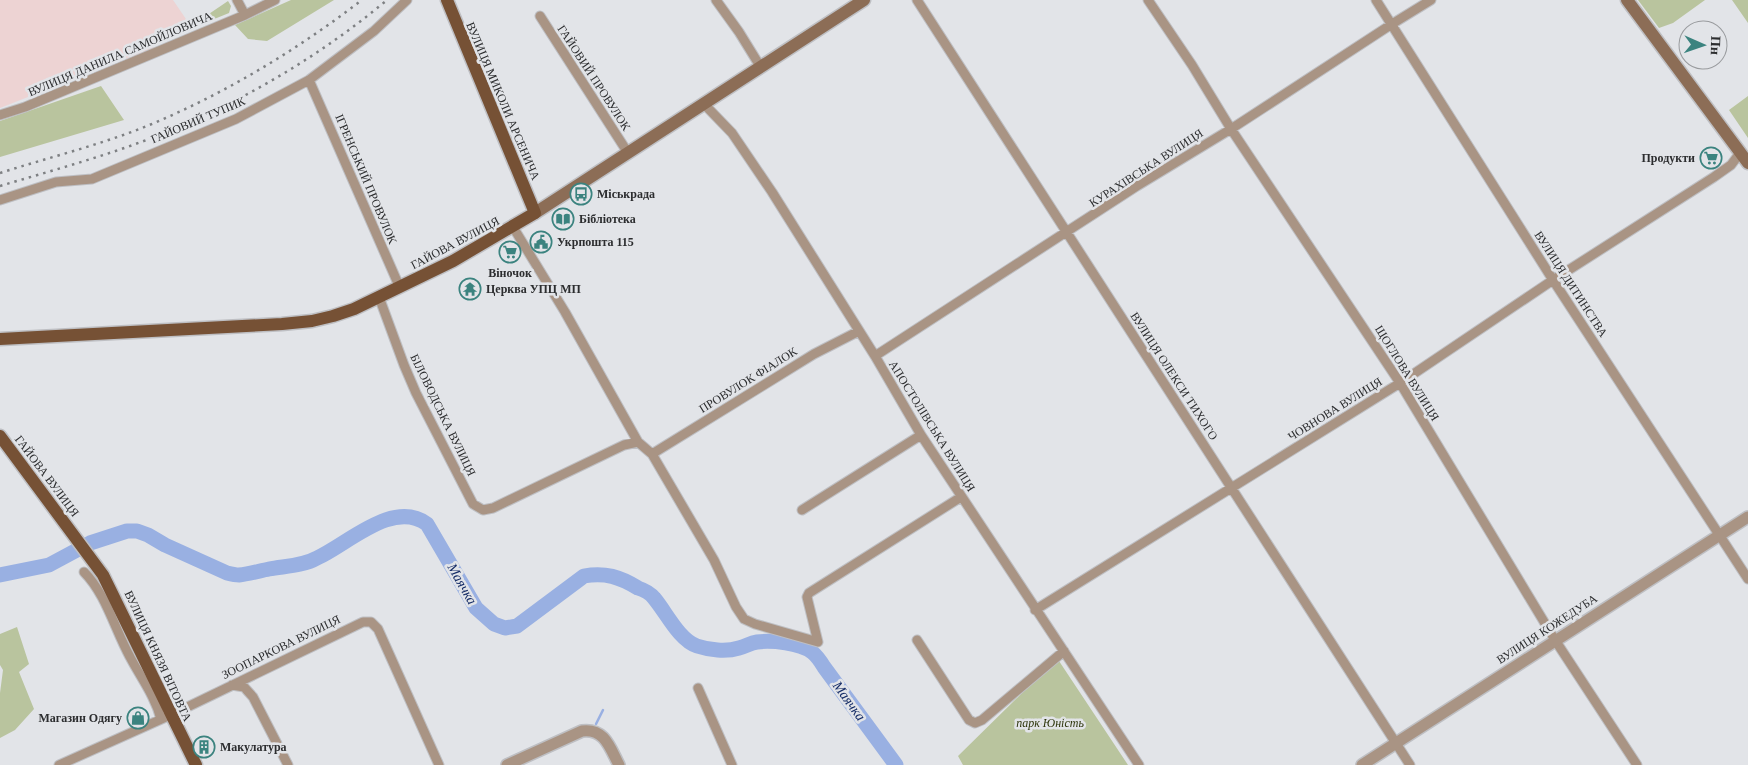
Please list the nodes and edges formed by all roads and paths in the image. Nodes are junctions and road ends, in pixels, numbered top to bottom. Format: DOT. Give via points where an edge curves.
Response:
graph roads {
  1 [pos="237,0"];
  2 [pos="275,0"];
  3 [pos="408,0"];
  4 [pos="447,0"];
  5 [pos="716,0"];
  6 [pos="864,0"];
  7 [pos="917,0"];
  8 [pos="1148,0"];
  9 [pos="1376,0"];
  10 [pos="1432,0"];
  11 [pos="1627,0"];
  12 [pos="245,15"];
  13 [pos="540,16"];
  14 [pos="1392,24"];
  15 [pos="760,66"];
  16 [pos="309,80"];
  17 [pos="703,103"];
  18 [pos="0,115"];
  19 [pos="1231,129"];
  20 [pos="628,153"];
  21 [pos="1740,153"];
  22 [pos="1748,164"];
  23 [pos="0,200"];
  24 [pos="535,213"];
  25 [pos="513,227"];
  26 [pos="1067,232"];
  27 [pos="1554,280"];
  28 [pos="400,288"];
  29 [pos="379,297"];
  30 [pos="859,331"];
  31 [pos="0,340"];
  32 [pos="875,356"];
  33 [pos="1400,383"];
  34 [pos="921,435"];
  35 [pos="0,436"];
  36 [pos="638,442"];
  37 [pos="652,454"];
  38 [pos="1231,488"];
  39 [pos="961,497"];
  40 [pos="802,510"];
  41 [pos="1748,517"];
  42 [pos="1720,535"];
  43 [pos="94,560"];
  44 [pos="84,572"];
  45 [pos="1748,579"];
  46 [pos="1035,610"];
  47 [pos="916,640"];
  48 [pos="1555,640"];
  49 [pos="1064,651"];
  50 [pos="232,684"];
  51 [pos="698,688"];
  52 [pos="166,717"];
  53 [pos="1396,743"];
  54 [pos="59,765"];
  55 [pos="196,765"];
  56 [pos="288,765"];
  57 [pos="439,765"];
  58 [pos="507,765"];
  59 [pos="619,765"];
  60 [pos="732,765"];
  61 [pos="1139,765"];
  62 [pos="1362,765"];
  63 [pos="1410,765"];
  64 [pos="1637,765"];
  1 -- 12 [label="street"];
  2 -- 12 [label="street, ВУЛИЦЯ ДАНИЛА САМОЙЛОВИЧА"];
  3 -- 16 [label="street, ГАЙОВИЙ ТУПИК" via="374,31"];
  4 -- 24 [label="main road, ВУЛИЦЯ МИКОЛИ АРСЕНИЧА"];
  5 -- 15 [label="street"];
  6 -- 15 [label="main road, ГАЙОВА ВУЛИЦЯ"];
  7 -- 26 [label="street, ВУЛИЦЯ ОЛЕКСИ ТИХОГО"];
  8 -- 19 [label="street, ЩОГЛОВА ВУЛИЦЯ"];
  9 -- 14 [label="street, ВУЛИЦЯ ДИТИНСТВА"];
  10 -- 14 [label="street, КУРАХІВСЬКА ВУЛИЦЯ"];
  11 -- 21 [label="main road"];
  12 -- 18 [label="street, ВУЛИЦЯ ДАНИЛА САМОЙЛОВИЧА"];
  13 -- 20 [label="street, ГАЙОВИЙ ПРОВУЛОК"];
  14 -- 19 [label="street, КУРАХІВСЬКА ВУЛИЦЯ"];
  14 -- 27 [label="street, ВУЛИЦЯ ДИТИНСТВА"];
  15 -- 17 [label="main road, ГАЙОВА ВУЛИЦЯ"];
  16 -- 23 [label="street, ГАЙОВИЙ ТУПИК" via="236,119 92,179 56,182"];
  16 -- 28 [label="street, ІГРЕНСЬКИЙ ПРОВУЛОК"];
  17 -- 20 [label="main road, ГАЙОВА ВУЛИЦЯ"];
  17 -- 30 [label="street, АПОСТОЛІВСЬКА ВУЛИЦЯ" via="732,133"];
  19 -- 26 [label="street, КУРАХІВСЬКА ВУЛИЦЯ"];
  19 -- 33 [label="street, ЩОГЛОВА ВУЛИЦЯ"];
  20 -- 24 [label="main road, ГАЙОВА ВУЛИЦЯ"];
  21 -- 22 [label="main road"];
  21 -- 27 [label="street, ЧОВНОВА ВУЛИЦЯ" via="1714,177"];
  24 -- 25 [label="main road, ГАЙОВА ВУЛИЦЯ"];
  25 -- 28 [label="main road, ГАЙОВА ВУЛИЦЯ"];
  25 -- 36 [label="street"];
  26 -- 32 [label="street, КУРАХІВСЬКА ВУЛИЦЯ"];
  26 -- 38 [label="street, ВУЛИЦЯ ОЛЕКСИ ТИХОГО"];
  27 -- 33 [label="street, ЧОВНОВА ВУЛИЦЯ"];
  27 -- 42 [label="street, ВУЛИЦЯ ДИТИНСТВА"];
  28 -- 29 [label="main road, ГАЙОВА ВУЛИЦЯ"];
  29 -- 31 [label="main road, ГАЙОВА ВУЛИЦЯ" via="354,309 312,321"];
  29 -- 36 [label="street, БІЛОВОДСЬКА ВУЛИЦЯ" via="416,393 473,504 482,510 493,508"];
  30 -- 32 [label="street, АПОСТОЛІВСЬКА ВУЛИЦЯ"];
  30 -- 37 [label="street, ПРОВУЛОК ФІАЛОК" via="814,354"];
  32 -- 34 [label="street, АПОСТОЛІВСЬКА ВУЛИЦЯ"];
  33 -- 38 [label="street, ЧОВНОВА ВУЛИЦЯ"];
  33 -- 48 [label="street, ЩОГЛОВА ВУЛИЦЯ"];
  34 -- 39 [label="street, АПОСТОЛІВСЬКА ВУЛИЦЯ"];
  34 -- 40 [label="street"];
  35 -- 43 [label="main road, ГАЙОВА ВУЛИЦЯ"];
  36 -- 37 [label="street"];
  37 -- 39 [label="street" via="714,560 744,619 818,642 808,593"];
  38 -- 46 [label="street, ЧОВНОВА ВУЛИЦЯ"];
  38 -- 53 [label="street, ВУЛИЦЯ ОЛЕКСИ ТИХОГО"];
  39 -- 46 [label="street, АПОСТОЛІВСЬКА ВУЛИЦЯ"];
  41 -- 42 [label="street, ВУЛИЦЯ КОЖЕДУБА"];
  42 -- 45 [label="street, ВУЛИЦЯ ДИТИНСТВА"];
  42 -- 48 [label="street, ВУЛИЦЯ КОЖЕДУБА"];
  43 -- 52 [label="main road, ВУЛИЦЯ КНЯЗЯ ВІТОВТА" via="112,592"];
  44 -- 52 [label="street"];
  46 -- 49 [label="street, АПОСТОЛІВСЬКА ВУЛИЦЯ"];
  47 -- 49 [label="street" via="969,720 975,723"];
  48 -- 53 [label="street, ВУЛИЦЯ КОЖЕДУБА"];
  48 -- 64 [label="street, ЩОГЛОВА ВУЛИЦЯ"];
  49 -- 61 [label="street, АПОСТОЛІВСЬКА ВУЛИЦЯ"];
  50 -- 52 [label="street, ЗООПАРКОВА ВУЛИЦЯ"];
  50 -- 56 [label="street" via="244,687 253,697"];
  50 -- 57 [label="street, ЗООПАРКОВА ВУЛИЦЯ" via="363,622 372,622"];
  51 -- 60 [label="street"];
  52 -- 54 [label="street, ЗООПАРКОВА ВУЛИЦЯ"];
  52 -- 55 [label="main road, ВУЛИЦЯ КНЯЗЯ ВІТОВТА"];
  53 -- 62 [label="street, ВУЛИЦЯ КОЖЕДУБА"];
  53 -- 63 [label="street, ВУЛИЦЯ ОЛЕКСИ ТИХОГО"];
  58 -- 59 [label="street" via="590,730 597,731"];
}
